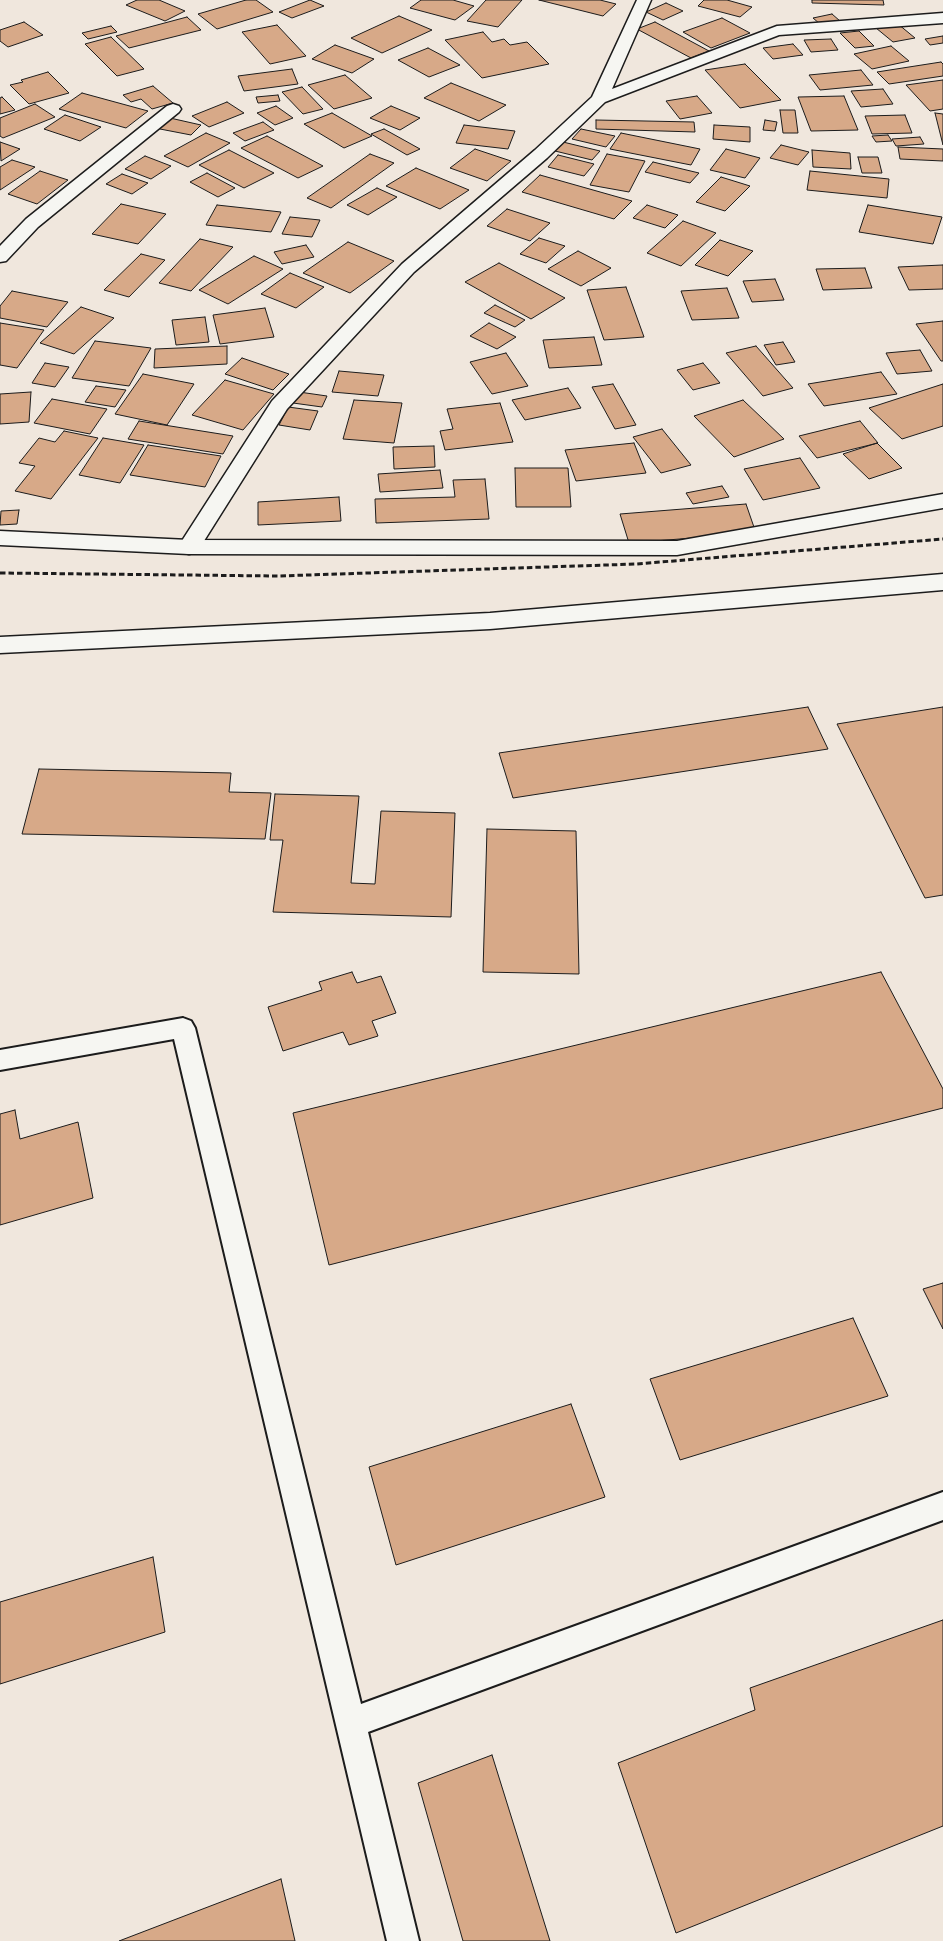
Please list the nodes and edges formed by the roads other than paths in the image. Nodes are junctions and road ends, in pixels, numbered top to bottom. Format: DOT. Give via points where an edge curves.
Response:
graph roads {
  1 [pos="644,0"];
  2 [pos="943,18"];
  3 [pos="599,99"];
  4 [pos="173,110"];
  5 [pos="0,257"];
  6 [pos="943,501"];
  7 [pos="0,538"];
  8 [pos="189,547"];
  9 [pos="943,582"];
  10 [pos="0,645"];
  11 [pos="0,1060"];
  12 [pos="943,1506"];
  13 [pos="351,1722"];
  14 [pos="403,1941"];
  1 -- 3 [label="street"];
  2 -- 3 [label="street" via="777,31"];
  3 -- 8 [label="street" via="541,154 408,268 279,405"];
  4 -- 5 [label="street" via="32,223"];
  6 -- 8 [label="street" via="677,548"];
  7 -- 8 [label="street"];
  9 -- 10 [label="street" via="490,621"];
  11 -- 13 [label="lane" via="182,1028"];
  12 -- 13 [label="lane"];
  13 -- 14 [label="lane"];
}
